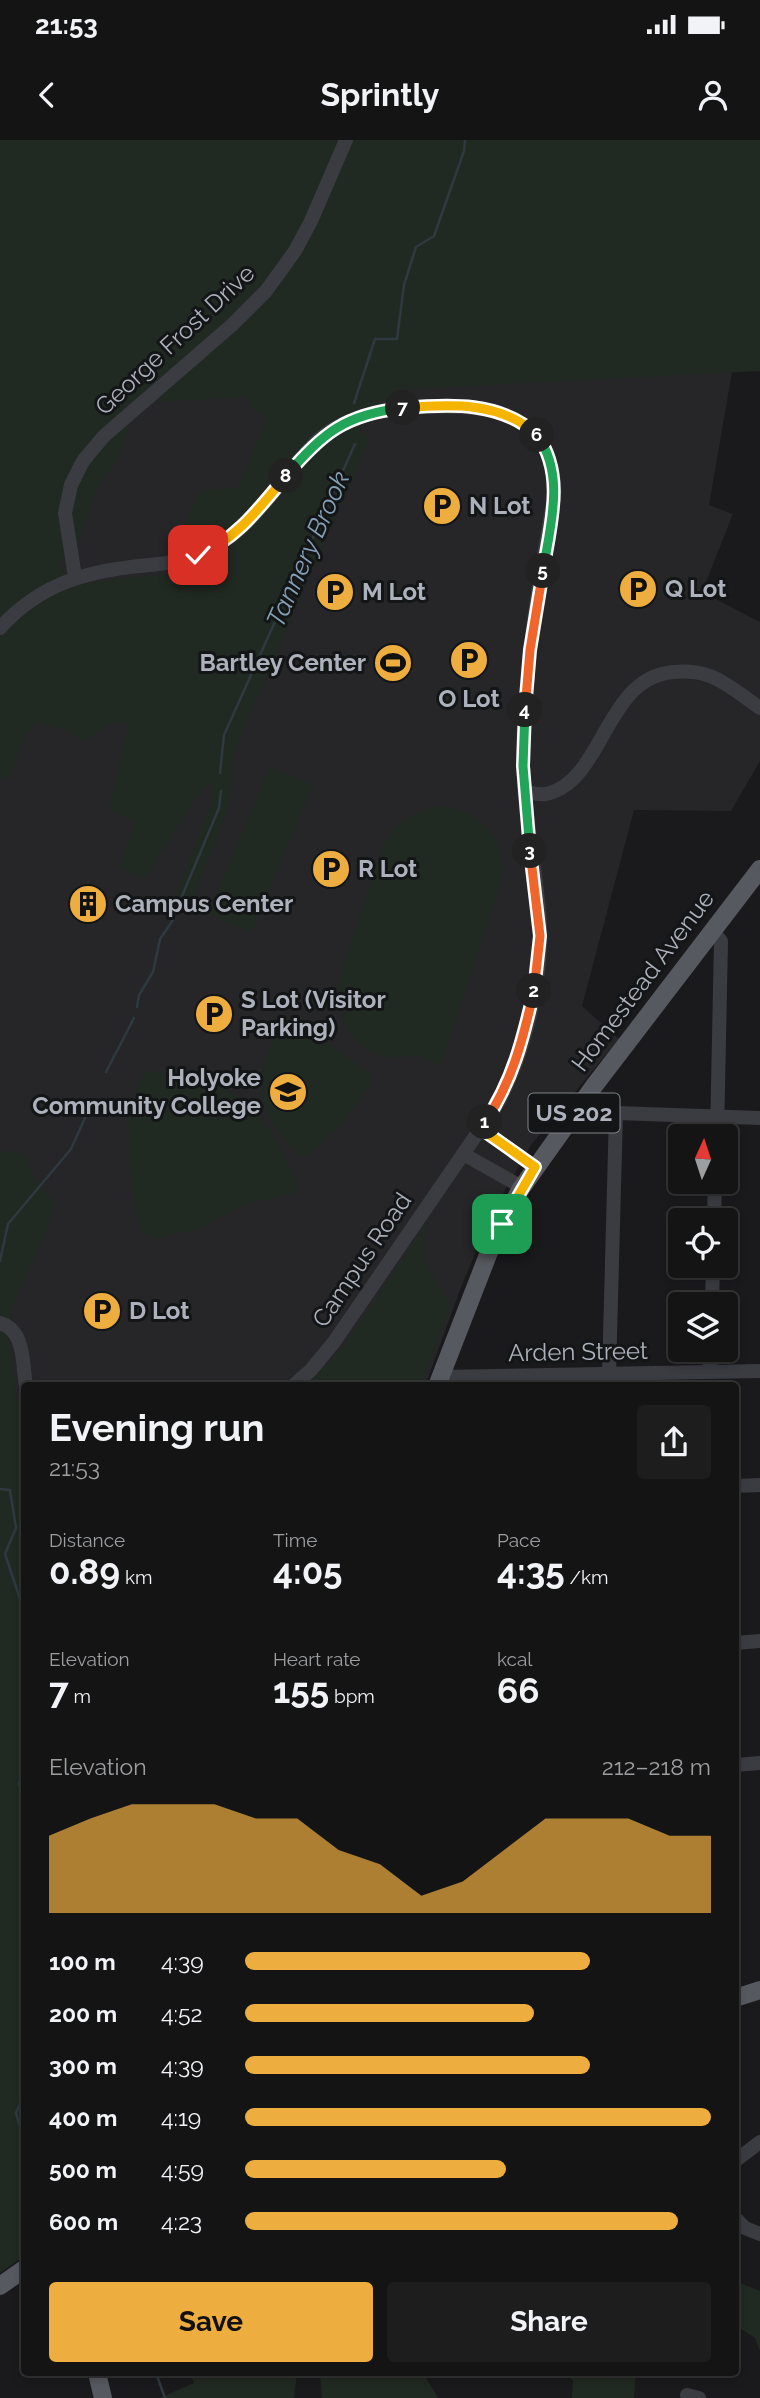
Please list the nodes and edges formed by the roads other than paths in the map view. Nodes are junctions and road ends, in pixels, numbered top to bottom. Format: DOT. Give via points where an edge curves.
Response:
graph roads {
  1 [pos="346,140"];
  2 [pos="75,578"];
  3 [pos="0,628"];
  4 [pos="760,708"];
  5 [pos="525,792"];
  6 [pos="760,869"];
  7 [pos="712,931"];
  8 [pos="587,1095"];
  9 [pos="616,1113"];
  10 [pos="717,1117"];
  11 [pos="760,1118"];
  12 [pos="717,1124"];
  13 [pos="480,1128"];
  14 [pos="463,1154"];
  15 [pos="535,1167"];
  16 [pos="522,1187"];
  17 [pos="0,1323"];
  18 [pos="710,1362"];
  19 [pos="760,1371"];
  20 [pos="710,1372"];
  21 [pos="609,1374"];
  22 [pos="25,1382"];
  23 [pos="298,1382"];
  24 [pos="438,1382"];
  25 [pos="760,1485"];
  26 [pos="739,1486"];
  27 [pos="760,1641"];
  28 [pos="739,1643"];
  29 [pos="760,1763"];
  30 [pos="739,1765"];
  31 [pos="760,1990"];
  32 [pos="739,1997"];
  33 [pos="760,2142"];
  34 [pos="739,2158"];
  35 [pos="739,2222"];
  36 [pos="760,2234"];
  37 [pos="21,2271"];
  38 [pos="0,2286"];
  39 [pos="98,2376"];
  40 [pos="103,2398"];
  1 -- 2 [label="street, George Frost Drive" via="311,221 265,291 104,436 83,461 65,513"];
  2 -- 3 [label="street, Campus Road" via="39,594"];
  2 -- 5 [label="street, Campus Road" via="183,560 214,548 243,526 320,438 354,418 393,409 452,406 485,408 513,417 543,443 555,484 527,676"];
  4 -- 5 [label="street" via="707,675 678,671 655,676 624,701 568,783 547,793"];
  5 -- 13 [label="street, Campus Road" via="539,914 538,968 513,1070"];
  6 -- 7 [label="main road, Homestead Avenue / US 202"];
  7 -- 8 [label="main road, Homestead Avenue / US 202"];
  7 -- 10 [label="street" via="721,941"];
  8 -- 9 [label="street"];
  8 -- 15 [label="main road, Homestead Avenue / US 202"];
  9 -- 10 [label="street"];
  9 -- 21 [label="street"];
  10 -- 11 [label="street"];
  10 -- 12 [label="street"];
  13 -- 14 [label="street, Campus Road"];
  13 -- 15 [label="street"];
  14 -- 16 [label="street"];
  14 -- 23 [label="street, Campus Road" via="334,1342"];
  15 -- 16 [label="main road, Homestead Avenue / US 202"];
  16 -- 24 [label="main road, Homestead Avenue / US 202" via="491,1247"];
  17 -- 22 [label="street" via="11,1327 19,1340"];
  18 -- 20 [label="street"];
  19 -- 20 [label="street, Arden Street"];
  20 -- 21 [label="street, Arden Street"];
  21 -- 24 [label="street, Arden Street"];
  25 -- 26 [label="street"];
  27 -- 28 [label="street"];
  29 -- 30 [label="street"];
  31 -- 32 [label="main road"];
  33 -- 34 [label="street"];
  35 -- 36 [label="street"];
  37 -- 38 [label="main road"];
  39 -- 40 [label="main road"];
}
